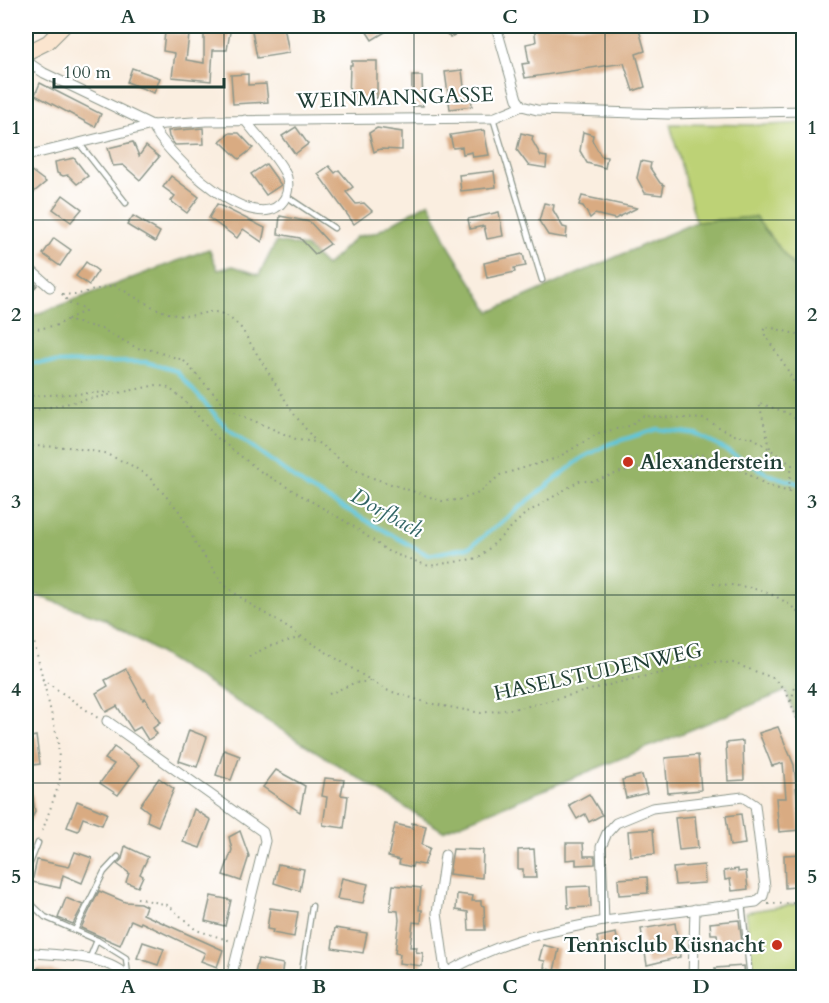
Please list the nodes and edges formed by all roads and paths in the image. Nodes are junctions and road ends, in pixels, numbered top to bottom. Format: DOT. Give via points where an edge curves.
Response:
graph roads {
  1 [pos="64,26"];
  2 [pos="496,26"];
  3 [pos="26,53"];
  4 [pos="26,61"];
  5 [pos="522,106"];
  6 [pos="804,111"];
  7 [pos="493,118"];
  8 [pos="245,120"];
  9 [pos="152,125"];
  10 [pos="79,143"];
  11 [pos="26,156"];
  12 [pos="286,196"];
  13 [pos="126,203"];
  14 [pos="334,228"];
  15 [pos="26,266"];
  16 [pos="542,280"];
  17 [pos="50,286"];
  18 [pos="66,320"];
  19 [pos="26,331"];
  20 [pos="804,334"];
  21 [pos="118,392"];
  22 [pos="26,396"];
  23 [pos="804,403"];
  24 [pos="26,411"];
  25 [pos="804,426"];
  26 [pos="316,442"];
  27 [pos="26,447"];
  28 [pos="770,448"];
  29 [pos="788,492"];
  30 [pos="804,496"];
  31 [pos="713,584"];
  32 [pos="804,619"];
  33 [pos="26,621"];
  34 [pos="302,638"];
  35 [pos="249,657"];
  36 [pos="804,657"];
  37 [pos="42,679"];
  38 [pos="372,681"];
  39 [pos="329,694"];
  40 [pos="791,701"];
  41 [pos="107,721"];
  42 [pos="804,736"];
  43 [pos="38,843"];
  44 [pos="445,855"];
  45 [pos="117,857"];
  46 [pos="137,898"];
  47 [pos="756,902"];
  48 [pos="742,903"];
  49 [pos="804,903"];
  50 [pos="26,905"];
  51 [pos="312,906"];
  52 [pos="32,907"];
  53 [pos="695,909"];
  54 [pos="604,921"];
  55 [pos="75,930"];
  56 [pos="97,940"];
  57 [pos="239,944"];
  58 [pos="26,952"];
  59 [pos="89,960"];
  60 [pos="446,975"];
  61 [pos="129,977"];
  62 [pos="231,978"];
  63 [pos="301,978"];
  64 [pos="693,978"];
  65 [pos="750,978"];
  1 -- 3 [label="main road" via="48,42"];
  2 -- 5 [label="street"];
  4 -- 9 [label="street"];
  5 -- 6 [label="street, WEINMANNGASSE" via="537,110 668,114"];
  5 -- 7 [label="street, WEINMANNGASSE"];
  7 -- 8 [label="street, WEINMANNGASSE"];
  7 -- 16 [label="lane"];
  8 -- 9 [label="street, WEINMANNGASSE"];
  8 -- 12 [label="street" via="285,172"];
  9 -- 10 [label="street, WEINMANNGASSE"];
  9 -- 12 [label="street" via="158,138 190,173 231,200 263,210 277,207"];
  10 -- 11 [label="street, WEINMANNGASSE"];
  10 -- 13 [label="lane"];
  12 -- 14 [label="lane"];
  15 -- 17 [label="street"];
  18 -- 19 [label="path"];
  18 -- 26 [label="path" via="102,329 137,348 183,360 229,410 298,440"];
  18 -- 26 [label="path" via="85,310 70,304 62,294 75,295 114,285 177,316 218,312 231,318"];
  20 -- 23 [label="path" via="765,327 763,332"];
  21 -- 22 [label="path"];
  21 -- 24 [label="path"];
  21 -- 29 [label="path" via="157,385 169,388 214,436 260,471 389,552 429,566 478,558 525,514 579,481 594,481 699,454 728,462 768,486"];
  25 -- 28 [label="path" via="788,414 759,403"];
  26 -- 28 [label="path" via="351,468 442,501 479,493 500,475 557,458 599,433 629,426 643,416 704,419"];
  27 -- 34 [label="path, HASELSTUDENWEG" via="68,447 104,453 148,476 180,512 224,585"];
  28 -- 29 [label="path" via="792,465"];
  29 -- 30 [label="path"];
  31 -- 32 [label="path" via="760,589 783,600"];
  33 -- 37 [label="path"];
  34 -- 35 [label="path" via="267,647"];
  34 -- 38 [label="path, HASELSTUDENWEG"];
  36 -- 40 [label="path"];
  37 -- 41 [label="path" via="93,717"];
  37 -- 43 [label="path" via="58,741 60,781"];
  38 -- 39 [label="path" via="354,683"];
  38 -- 40 [label="path, HASELSTUDENWEG" via="386,690 428,703 481,713 525,707 715,662 733,663 773,678"];
  40 -- 42 [label="path, HASELSTUDENWEG"];
  41 -- 57 [label="street" via="263,832 265,841"];
  43 -- 52 [label="lane" via="28,868 26,899"];
  44 -- 60 [label="street" via="437,913"];
  45 -- 55 [label="lane" via="104,872"];
  46 -- 57 [label="path" via="168,906 196,930"];
  47 -- 48 [label="street"];
  47 -- 49 [label="path"];
  47 -- 54 [label="street" via="765,887 755,805 743,796 652,808 616,823 601,848"];
  48 -- 53 [label="street"];
  48 -- 65 [label="lane"];
  50 -- 52 [label="lane"];
  51 -- 63 [label="lane"];
  52 -- 55 [label="lane"];
  53 -- 54 [label="street"];
  53 -- 64 [label="street"];
  54 -- 60 [label="street" via="518,938 479,954"];
  55 -- 56 [label="lane"];
  56 -- 59 [label="lane"];
  56 -- 61 [label="lane" via="126,958"];
  57 -- 62 [label="street"];
  58 -- 59 [label="street"];
  59 -- 61 [label="street" via="104,962"];
}
